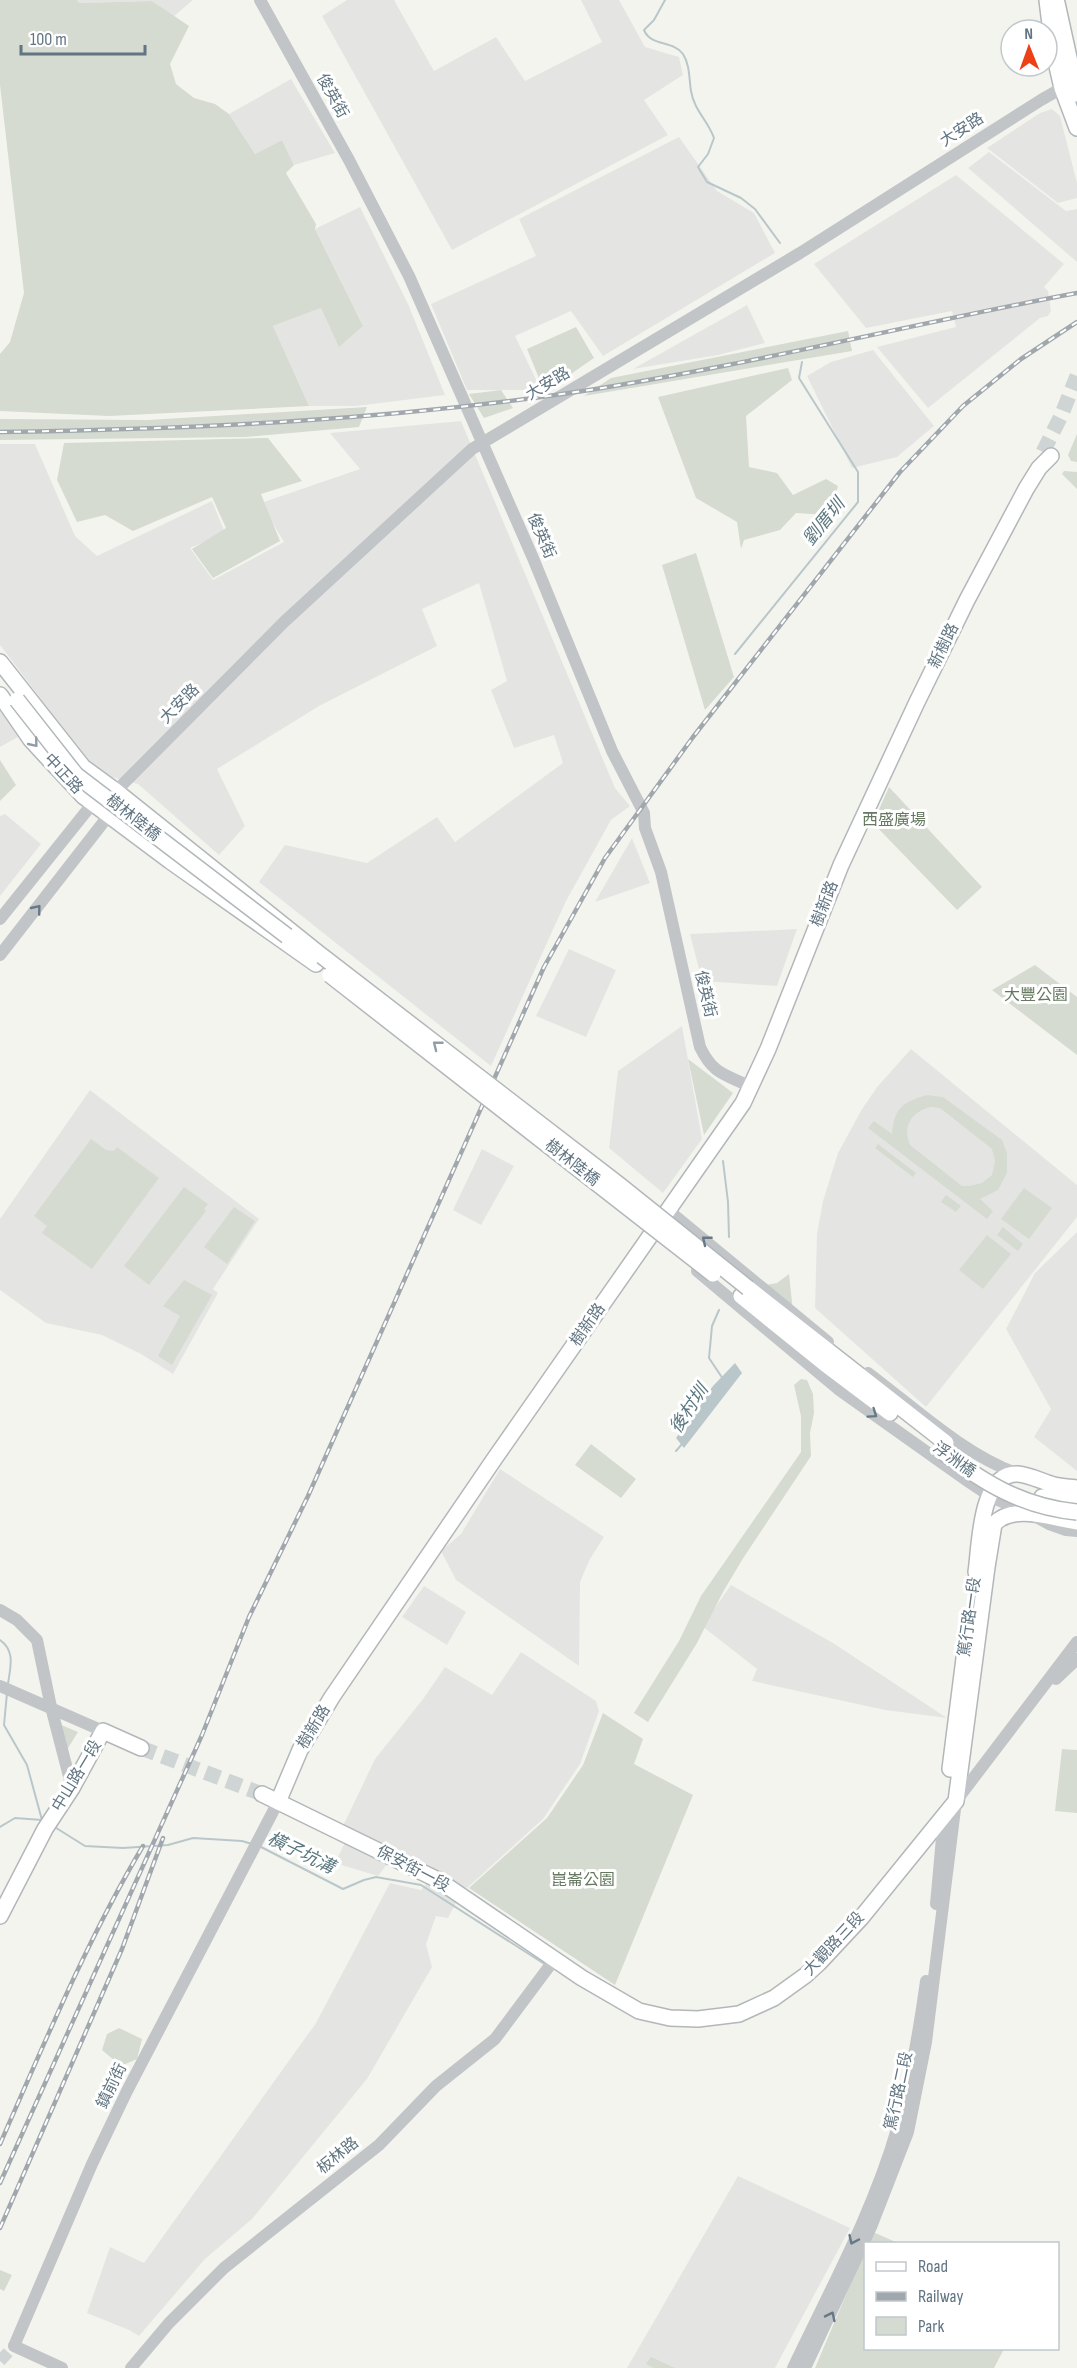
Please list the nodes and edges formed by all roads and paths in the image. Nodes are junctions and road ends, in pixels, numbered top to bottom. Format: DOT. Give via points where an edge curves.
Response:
graph roads {
  1 [pos="260,0"];
  2 [pos="1047,0"];
  3 [pos="1056,0"];
  4 [pos="1071,90"];
  5 [pos="1077,128"];
  6 [pos="482,443"];
  7 [pos="1047,454"];
  8 [pos="0,662"];
  9 [pos="0,678"];
  10 [pos="0,695"];
  11 [pos="116,791"];
  12 [pos="93,803"];
  13 [pos="109,815"];
  14 [pos="159,826"];
  15 [pos="858,828"];
  16 [pos="170,861"];
  17 [pos="0,919"];
  18 [pos="0,955"];
  19 [pos="319,960"];
  20 [pos="752,1088"];
  21 [pos="669,1210"];
  22 [pos="652,1234"];
  23 [pos="828,1360"];
  24 [pos="855,1402"];
  25 [pos="943,1447"];
  26 [pos="975,1454"];
  27 [pos="997,1466"];
  28 [pos="1018,1474"];
  29 [pos="1077,1481"];
  30 [pos="1077,1488"];
  31 [pos="989,1496"];
  32 [pos="1077,1502"];
  33 [pos="1077,1512"];
  34 [pos="1029,1513"];
  35 [pos="1077,1522"];
  36 [pos="1077,1531"];
  37 [pos="0,1610"];
  38 [pos="1077,1642"];
  39 [pos="1077,1659"];
  40 [pos="6,1688"];
  41 [pos="1037,1696"];
  42 [pos="51,1707"];
  43 [pos="103,1731"];
  44 [pos="141,1748"];
  45 [pos="72,1788"];
  46 [pos="262,1794"];
  47 [pos="956,1801"];
  48 [pos="278,1802"];
  49 [pos="944,1816"];
  50 [pos="0,1916"];
  51 [pos="554,1960"];
  52 [pos="62,2368"];
  53 [pos="131,2368"];
  54 [pos="793,2368"];
  55 [pos="805,2368"];
  1 -- 6 [label="street, 俊英街" via="409,276"];
  2 -- 4 [label="main road" via="1052,42"];
  3 -- 4 [label="main road"];
  4 -- 5 [label="main road"];
  4 -- 6 [label="street, 大安路"];
  6 -- 11 [label="street, 大安路" via="319,589"];
  6 -- 20 [label="street, 俊英街" via="612,751 644,813 700,1047 725,1077"];
  7 -- 15 [label="main road, 新樹路" via="967,600"];
  8 -- 11 [label="main road, 中正路" via="83,767"];
  9 -- 19 [label="main road, 樹林陸橋, bridge" via="76,775"];
  10 -- 12 [label="main road, 中正路, one-way" via="31,740"];
  11 -- 12 [label="street, 大安路"];
  11 -- 13 [label="street, 大安路"];
  11 -- 14 [label="main road, 中正路"];
  12 -- 13 [label="main road, 中正路"];
  12 -- 17 [label="street, 大安路"];
  13 -- 16 [label="main road, 中正路"];
  18 -- 13 [label="street, 大安路, one-way"];
  14 -- 19 [label="main road, 樹林陸橋"];
  15 -- 20 [label="main road, 樹新路"];
  16 -- 19 [label="main road, 樹林陸橋"];
  19 -- 23 [label="main road, 樹林陸橋, bridge" via="618,1184"];
  20 -- 21 [label="main road, 樹新路"];
  21 -- 22 [label="main road, 樹新路"];
  26 -- 21 [label="street, one-way" via="831,1344"];
  22 -- 24 [label="street"];
  22 -- 48 [label="main road, 樹新路" via="332,1697 300,1750"];
  23 -- 24 [label="street"];
  23 -- 25 [label="main road, 浮洲橋"];
  23 -- 26 [label="street"];
  24 -- 31 [label="street, one-way"];
  25 -- 32 [label="main road, 浮洲橋" via="1003,1483 1042,1497"];
  25 -- 33 [label="main road, 浮洲橋, bridge" via="989,1485 1040,1505"];
  26 -- 27 [label="street"];
  27 -- 28 [label="street"];
  27 -- 29 [label="street"];
  28 -- 30 [label="main road"];
  28 -- 31 [label="main road" via="999,1482"];
  31 -- 34 [label="street"];
  31 -- 49 [label="main road, 篤行路一段" via="983,1513"];
  34 -- 35 [label="main road, 篤行路一段"];
  34 -- 36 [label="street" via="1049,1524"];
  34 -- 47 [label="main road, 篤行路一段" via="1006,1516 994,1524"];
  37 -- 42 [label="street" via="37,1640"];
  38 -- 41 [label="street, 大觀路三段"];
  39 -- 41 [label="street, 大觀路三段"];
  40 -- 42 [label="street"];
  41 -- 47 [label="street, 大觀路三段"];
  42 -- 43 [label="street"];
  42 -- 45 [label="street"];
  43 -- 44 [label="main road"];
  43 -- 45 [label="main road, 中山路一段"];
  45 -- 50 [label="main road, 中山路一段" via="47,1825"];
  46 -- 48 [label="main road, 保安街一段"];
  47 -- 49 [label="main road, 大觀路三段"];
  55 -- 47 [label="street, 篤行路二段, one-way" via="871,2227 908,2132 927,2037"];
  48 -- 51 [label="main road, 保安街一段" via="438,1880"];
  48 -- 52 [label="street, 鎮前街" via="127,2091 14,2346"];
  49 -- 51 [label="main road, 大觀路三段" via="819,1963 774,1998 740,2014 689,2019 639,2011"];
  49 -- 54 [label="street, 篤行路二段, one-way" via="915,2056 897,2129 861,2223"];
  51 -- 53 [label="street, 板林路" via="495,2039 436,2086 379,2145 224,2268"];
}
